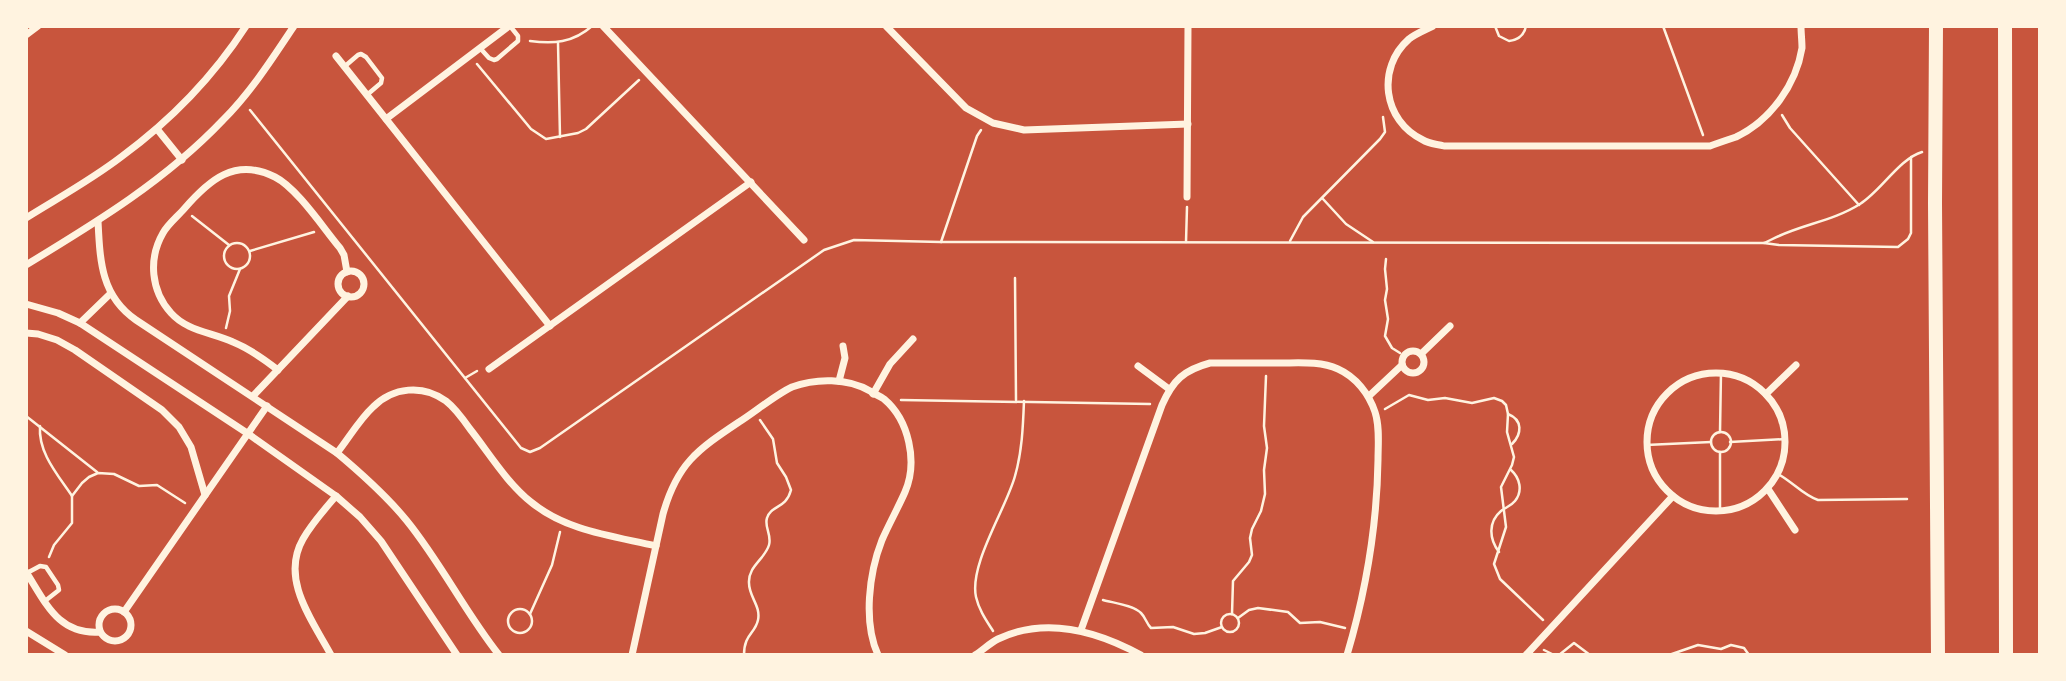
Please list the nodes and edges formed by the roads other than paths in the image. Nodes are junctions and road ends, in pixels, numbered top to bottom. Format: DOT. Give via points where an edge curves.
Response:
graph roads {
  1 [pos="38,26"];
  2 [pos="246,26"];
  3 [pos="294,26"];
  4 [pos="510,26"];
  5 [pos="603,26"];
  6 [pos="886,26"];
  7 [pos="1188,26"];
  8 [pos="1433,26"];
  9 [pos="1801,26"];
  10 [pos="1936,26"];
  11 [pos="2004,26"];
  12 [pos="26,35"];
  13 [pos="480,48"];
  14 [pos="336,56"];
  15 [pos="344,67"];
  16 [pos="367,95"];
  17 [pos="386,119"];
  18 [pos="1188,124"];
  19 [pos="157,129"];
  20 [pos="182,160"];
  21 [pos="751,182"];
  22 [pos="1187,197"];
  23 [pos="26,218"];
  24 [pos="98,221"];
  25 [pos="804,240"];
  26 [pos="26,265"];
  27 [pos="347,272"];
  28 [pos="110,294"];
  29 [pos="348,296"];
  30 [pos="26,304"];
  31 [pos="80,323"];
  32 [pos="550,326"];
  33 [pos="1450,326"];
  34 [pos="26,333"];
  35 [pos="913,339"];
  36 [pos="843,346"];
  37 [pos="1421,354"];
  38 [pos="1797,365"];
  39 [pos="1138,366"];
  40 [pos="1402,366"];
  41 [pos="489,369"];
  42 [pos="278,370"];
  43 [pos="839,381"];
  44 [pos="1169,389"];
  45 [pos="873,394"];
  46 [pos="1766,394"];
  47 [pos="253,396"];
  48 [pos="1368,396"];
  49 [pos="267,406"];
  50 [pos="247,433"];
  51 [pos="337,453"];
  52 [pos="1768,489"];
  53 [pos="205,495"];
  54 [pos="336,496"];
  55 [pos="1673,496"];
  56 [pos="1795,530"];
  57 [pos="656,546"];
  58 [pos="27,572"];
  59 [pos="45,601"];
  60 [pos="124,612"];
  61 [pos="1081,630"];
  62 [pos="26,631"];
  63 [pos="100,632"];
  64 [pos="1940,653"];
  65 [pos="2004,653"];
  66 [pos="65,655"];
  67 [pos="331,655"];
  68 [pos="457,655"];
  69 [pos="499,655"];
  70 [pos="632,655"];
  71 [pos="878,655"];
  72 [pos="975,655"];
  73 [pos="1141,655"];
  74 [pos="1347,655"];
  75 [pos="1526,655"];
  1 -- 12 [label="street"];
  2 -- 19 [label="street" via="197,90"];
  3 -- 20 [label="street" via="225,119"];
  4 -- 13 [label="street"];
  4 -- 13 [label="lane" via="519,39 494,61"];
  5 -- 21 [label="street"];
  6 -- 18 [label="street" via="966,108 993,124 1024,130"];
  7 -- 18 [label="street"];
  8 -- 9 [label="street" via="1410,38 1396,53 1388,73 1387,94 1406,130 1444,146 1710,146 1761,121 1780,100 1802,48"];
  10 -- 64 [label="main road"];
  11 -- 65 [label="main road"];
  13 -- 17 [label="street"];
  14 -- 15 [label="street"];
  15 -- 16 [label="street"];
  15 -- 16 [label="lane" via="361,54 382,76 381,83"];
  16 -- 17 [label="street"];
  17 -- 32 [label="street"];
  18 -- 22 [label="street"];
  19 -- 20 [label="street"];
  19 -- 23 [label="street"];
  20 -- 24 [label="street"];
  21 -- 25 [label="street"];
  21 -- 32 [label="street"];
  24 -- 26 [label="street"];
  24 -- 28 [label="street"];
  27 -- 29 [label="street" via="339,284"];
  27 -- 29 [label="street" via="358,273 364,283 359,294"];
  27 -- 42 [label="street" via="340,248 291,189 263,172 247,169 215,178 164,231 153,274 172,314 197,331 247,348"];
  28 -- 31 [label="street"];
  28 -- 47 [label="street" via="126,313"];
  29 -- 42 [label="street"];
  30 -- 31 [label="street"];
  31 -- 50 [label="street"];
  32 -- 41 [label="street"];
  33 -- 37 [label="street"];
  34 -- 53 [label="street" via="57,340 75,350 162,410 191,447"];
  35 -- 45 [label="street"];
  36 -- 43 [label="street"];
  37 -- 40 [label="street" via="1412,351 1403,356"];
  37 -- 40 [label="street" via="1424,364 1417,373"];
  38 -- 46 [label="street"];
  39 -- 44 [label="street"];
  40 -- 48 [label="street"];
  42 -- 47 [label="street"];
  43 -- 45 [label="street"];
  43 -- 57 [label="street" via="791,388 692,456 669,493"];
  44 -- 48 [label="street" via="1194,367 1210,363 1318,364 1338,369"];
  44 -- 61 [label="street"];
  45 -- 71 [label="street" via="900,418 909,441 911,466 872,575 869,609 872,643"];
  46 -- 52 [label="street" via="1777,407 1786,439 1778,474"];
  46 -- 55 [label="street" via="1746,379 1721,372 1689,378 1662,398 1653,412 1646,445 1654,473"];
  47 -- 49 [label="street"];
  48 -- 74 [label="street" via="1377,415 1375,522"];
  49 -- 50 [label="street"];
  49 -- 51 [label="street"];
  50 -- 53 [label="street"];
  50 -- 54 [label="street"];
  51 -- 57 [label="street" via="384,397 416,389 432,393 458,413 519,491 540,509 579,528"];
  51 -- 69 [label="street" via="408,522"];
  52 -- 55 [label="street" via="1754,501 1720,512 1687,505"];
  52 -- 56 [label="street"];
  53 -- 60 [label="street"];
  54 -- 67 [label="street" via="303,539 294,573 297,591"];
  54 -- 68 [label="street" via="380,541"];
  55 -- 75 [label="street"];
  57 -- 70 [label="street"];
  58 -- 59 [label="street"];
  58 -- 59 [label="lane" via="46,566 59,590"];
  59 -- 63 [label="street" via="67,626"];
  60 -- 63 [label="street" via="104,612"];
  60 -- 63 [label="street" via="131,625 125,637 111,640"];
  61 -- 72 [label="street" via="1025,630 998,639"];
  61 -- 73 [label="street"];
  62 -- 66 [label="street"];
}
